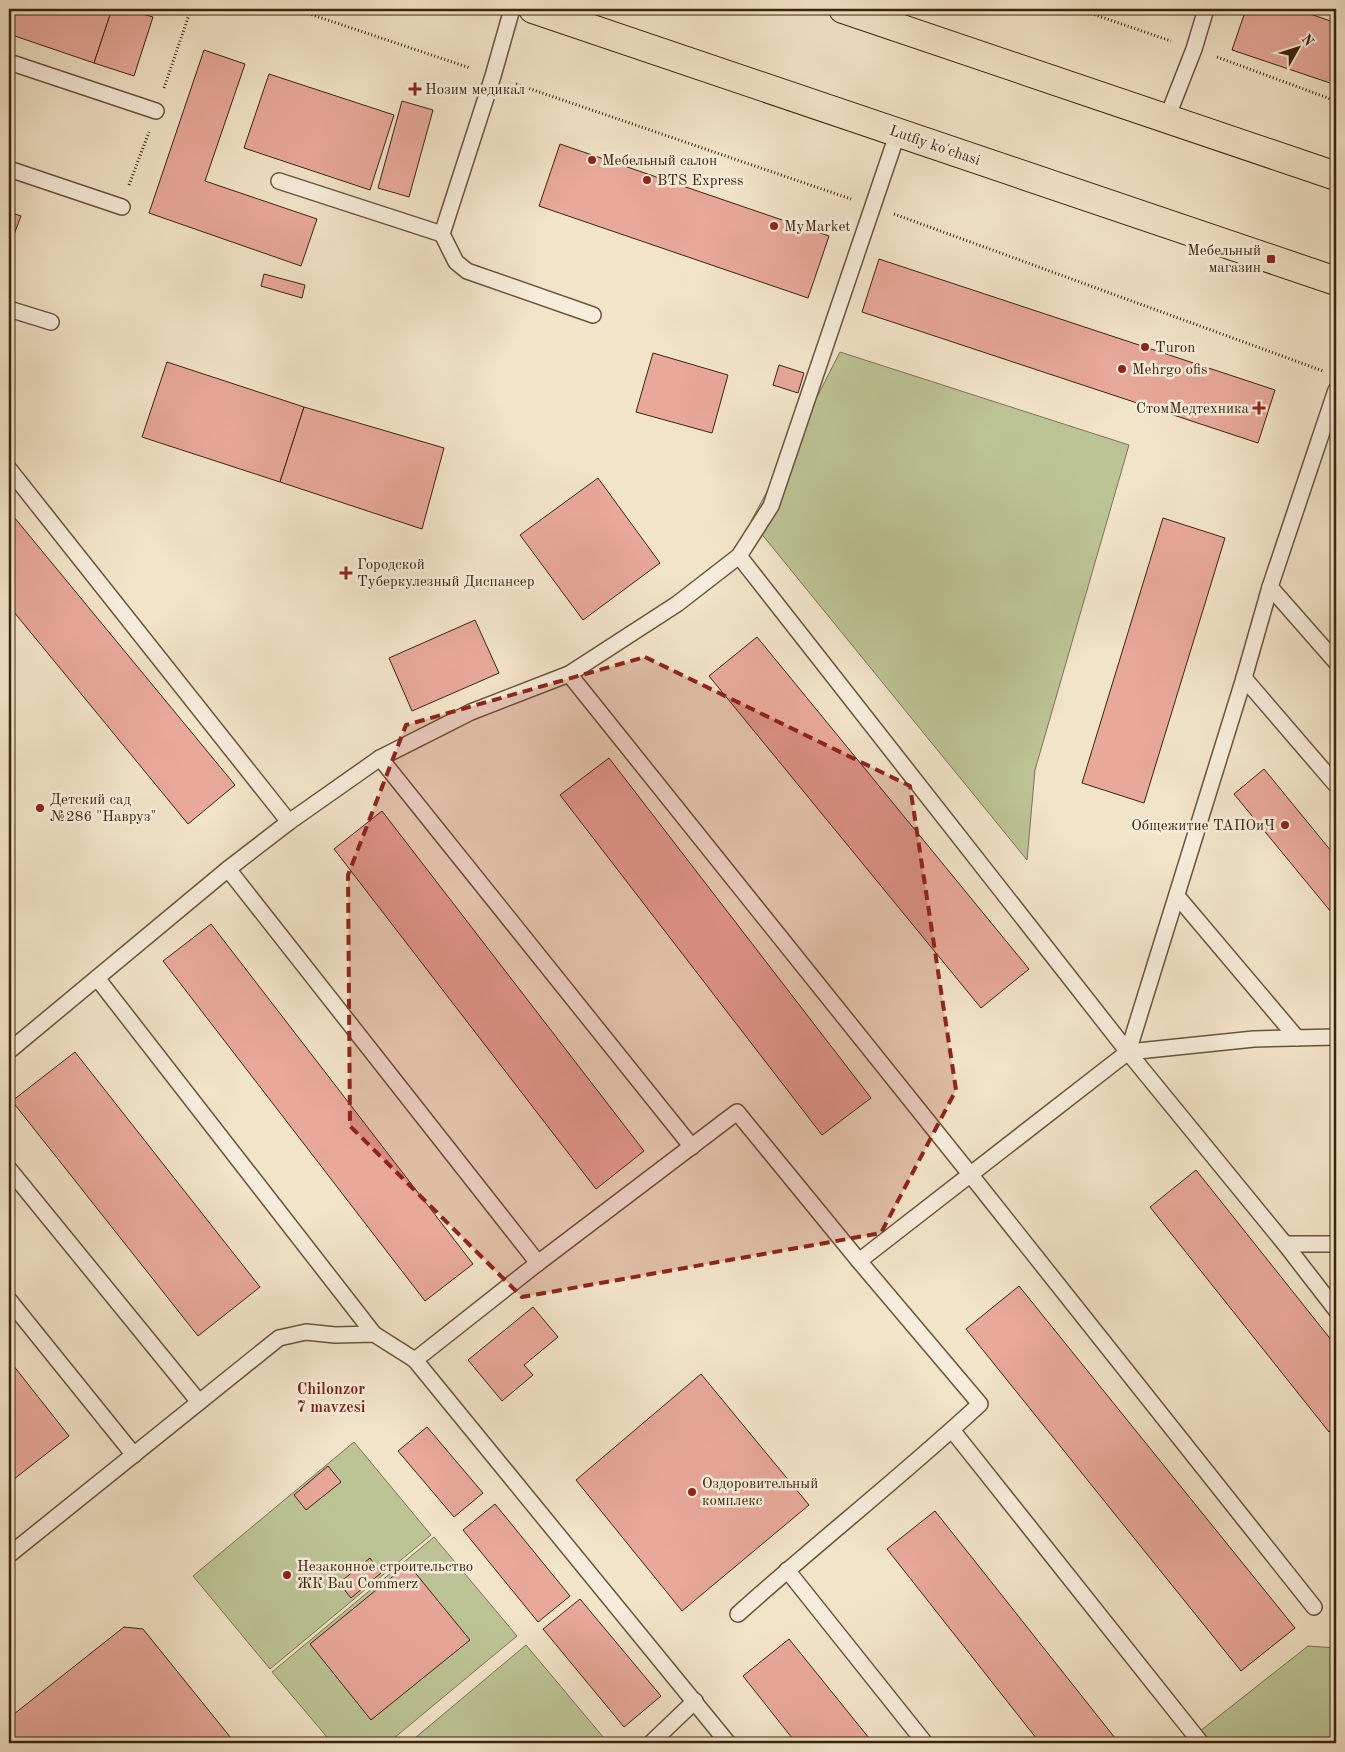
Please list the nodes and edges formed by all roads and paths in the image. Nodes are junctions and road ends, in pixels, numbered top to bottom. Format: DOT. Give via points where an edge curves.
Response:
graph roads {
  1 [pos="295,9"];
  2 [pos="512,9"];
  3 [pos="533,9"];
  4 [pos="843,9"];
  5 [pos="1206,9"];
  6 [pos="9,62"];
  7 [pos="493,76"];
  8 [pos="156,112"];
  9 [pos="1167,118"];
  10 [pos="898,132"];
  11 [pos="9,168"];
  12 [pos="1336,176"];
  13 [pos="279,180"];
  14 [pos="873,206"];
  15 [pos="122,207"];
  16 [pos="442,234"];
  17 [pos="1336,281"];
  18 [pos="9,309"];
  19 [pos="593,316"];
  20 [pos="51,322"];
  21 [pos="1329,373"];
  22 [pos="1336,390"];
  23 [pos="9,469"];
  24 [pos="739,556"];
  25 [pos="1270,587"];
  26 [pos="1336,662"];
  27 [pos="569,674"];
  28 [pos="1244,678"];
  29 [pos="380,758"];
  30 [pos="1336,785"];
  31 [pos="289,822"];
  32 [pos="228,869"];
  33 [pos="1177,896"];
  34 [pos="97,978"];
  35 [pos="1336,1037"];
  36 [pos="1297,1038"];
  37 [pos="9,1051"];
  38 [pos="1128,1052"];
  39 [pos="692,1147"];
  40 [pos="9,1168"];
  41 [pos="970,1174"];
  42 [pos="1285,1244"];
  43 [pos="1336,1244"];
  44 [pos="859,1261"];
  45 [pos="538,1263"];
  46 [pos="9,1300"];
  47 [pos="1336,1310"];
  48 [pos="374,1334"];
  49 [pos="414,1360"];
  50 [pos="199,1402"];
  51 [pos="952,1430"];
  52 [pos="134,1454"];
  53 [pos="9,1555"];
  54 [pos="787,1570"];
  55 [pos="1314,1607"];
  56 [pos="738,1614"];
  57 [pos="694,1701"];
  58 [pos="651,1743"];
  59 [pos="728,1743"];
  60 [pos="925,1743"];
  61 [pos="1201,1743"];
  1 -- 7 [label="path"];
  2 -- 7 [label="lane"];
  3 -- 10 [label="main road, Lutfiy ko'chasi"];
  4 -- 9 [label="main road"];
  5 -- 9 [label="lane"];
  6 -- 8 [label="lane"];
  7 -- 14 [label="path"];
  7 -- 16 [label="lane"];
  9 -- 12 [label="main road"];
  10 -- 14 [label="lane"];
  10 -- 17 [label="main road, Lutfiy ko'chasi"];
  11 -- 15 [label="lane"];
  13 -- 16 [label="lane"];
  14 -- 21 [label="path"];
  14 -- 24 [label="lane" via="771,506"];
  16 -- 19 [label="lane" via="456,262 468,271"];
  18 -- 20 [label="lane"];
  22 -- 25 [label="lane"];
  23 -- 31 [label="lane"];
  24 -- 27 [label="lane" via="677,604"];
  24 -- 38 [label="lane"];
  25 -- 26 [label="lane"];
  25 -- 28 [label="lane"];
  27 -- 29 [label="lane" via="471,712"];
  27 -- 41 [label="lane"];
  28 -- 30 [label="lane"];
  28 -- 33 [label="lane"];
  29 -- 31 [label="lane"];
  29 -- 39 [label="lane"];
  31 -- 32 [label="lane"];
  32 -- 34 [label="lane"];
  32 -- 45 [label="lane"];
  33 -- 36 [label="lane"];
  33 -- 38 [label="lane"];
  34 -- 37 [label="lane"];
  34 -- 48 [label="lane"];
  35 -- 36 [label="lane"];
  36 -- 38 [label="lane" via="1254,1039"];
  38 -- 41 [label="lane"];
  38 -- 42 [label="lane"];
  39 -- 44 [label="lane" via="737,1112"];
  39 -- 45 [label="lane"];
  40 -- 50 [label="lane"];
  41 -- 44 [label="lane"];
  41 -- 55 [label="lane"];
  42 -- 43 [label="lane"];
  42 -- 47 [label="lane"];
  44 -- 51 [label="lane" via="980,1404"];
  45 -- 49 [label="lane"];
  46 -- 52 [label="lane"];
  48 -- 49 [label="lane"];
  48 -- 50 [label="lane" via="306,1332 279,1338"];
  49 -- 57 [label="lane"];
  50 -- 52 [label="lane"];
  51 -- 54 [label="lane"];
  51 -- 61 [label="lane"];
  52 -- 53 [label="lane"];
  54 -- 56 [label="lane"];
  54 -- 60 [label="lane"];
  57 -- 58 [label="lane"];
  57 -- 59 [label="lane"];
}
